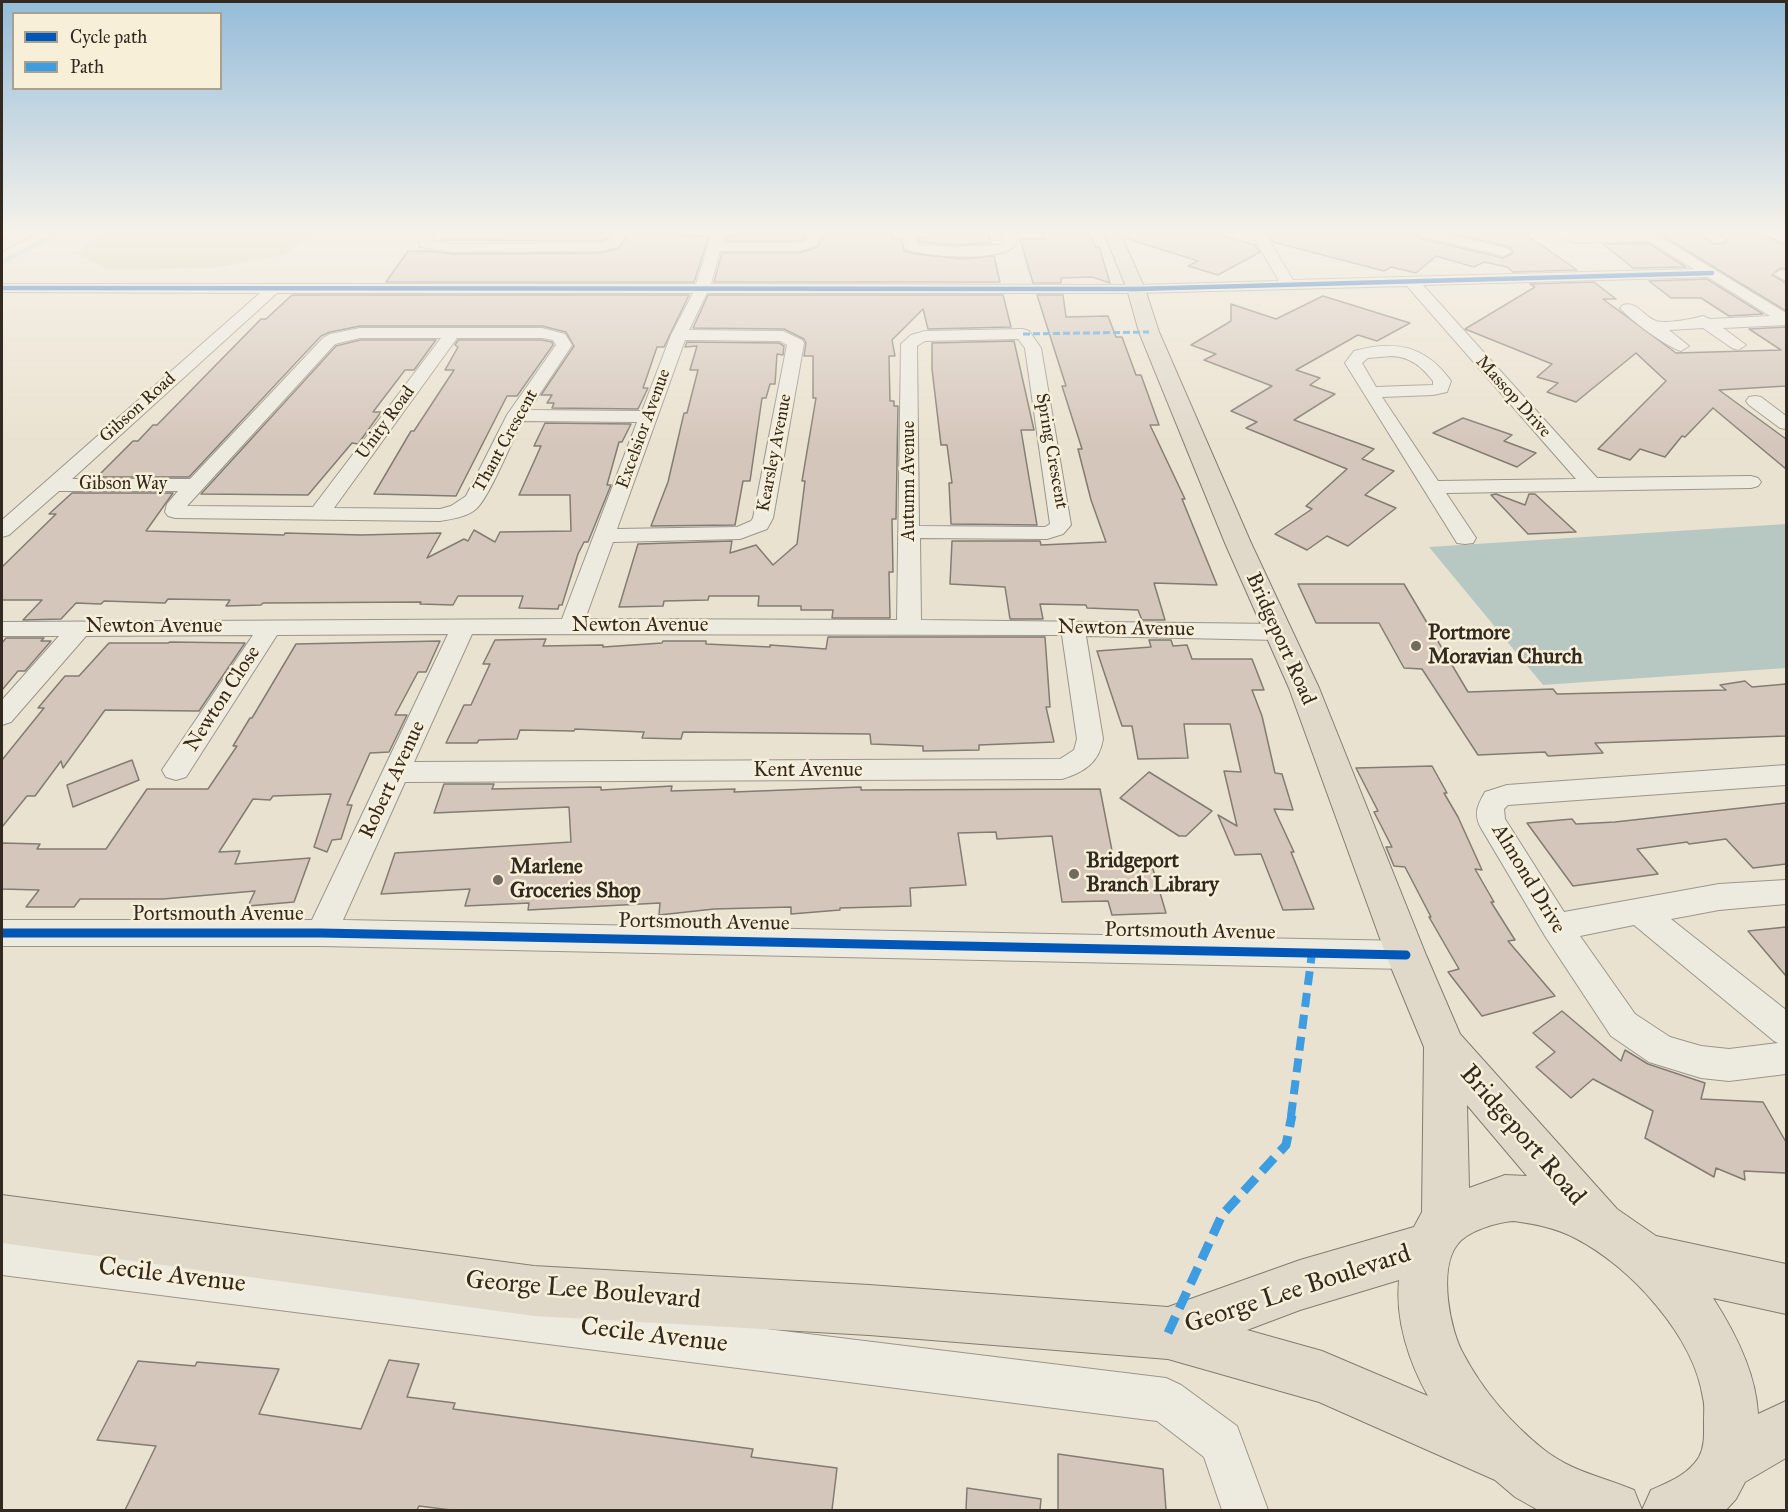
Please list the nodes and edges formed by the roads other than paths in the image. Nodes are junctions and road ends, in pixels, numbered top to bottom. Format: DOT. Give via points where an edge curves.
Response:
graph roads {
  1 [pos="256,304"];
  2 [pos="695,304"];
  3 [pos="1141,304"];
  4 [pos="1431,304"];
  5 [pos="1760,304"];
  6 [pos="1682,307"];
  7 [pos="1628,308"];
  8 [pos="1786,320"];
  9 [pos="1706,324"];
  10 [pos="1652,326"];
  11 [pos="452,334"];
  12 [pos="679,335"];
  13 [pos="917,338"];
  14 [pos="1738,345"];
  15 [pos="1681,346"];
  16 [pos="1370,392"];
  17 [pos="1755,401"];
  18 [pos="516,416"];
  19 [pos="649,417"];
  20 [pos="1786,424"];
  21 [pos="1751,482"];
  22 [pos="1591,484"];
  23 [pos="52,485"];
  24 [pos="195,485"];
  25 [pos="1431,487"];
  26 [pos="320,512"];
  27 [pos="2,531"];
  28 [pos="910,532"];
  29 [pos="604,536"];
  30 [pos="1465,538"];
  31 [pos="464,626"];
  32 [pos="571,626"];
  33 [pos="270,627"];
  34 [pos="909,627"];
  35 [pos="80,628"];
  36 [pos="1073,628"];
  37 [pos="2,629"];
  38 [pos="1278,633"];
  39 [pos="2,716"];
  40 [pos="176,770"];
  41 [pos="396,772"];
  42 [pos="1786,775"];
  43 [pos="1786,892"];
  44 [pos="1640,911"];
  45 [pos="1556,927"];
  46 [pos="2,933"];
  47 [pos="321,933"];
  48 [pos="1406,955"];
  49 [pos="1786,1030"];
  50 [pos="1445,1047"];
  51 [pos="1786,1058"];
  52 [pos="2,1220"];
  53 [pos="1600,1225"];
  54 [pos="1437,1234"];
  55 [pos="2,1255"];
  56 [pos="1645,1258"];
  57 [pos="1786,1288"];
  58 [pos="1168,1333"];
  59 [pos="1786,1428"];
  60 [pos="1532,1482"];
  61 [pos="1721,1484"];
  62 [pos="1245,1510"];
  63 [pos="1614,1510"];
  64 [pos="1671,1510"];
  1 -- 23 [label="street, Gibson Road"];
  2 -- 12 [label="street, Excelsior Avenue"];
  3 -- 38 [label="main road, Bridgeport Road" via="1153,343"];
  4 -- 22 [label="street, Massop Drive"];
  5 -- 8 [label="street"];
  6 -- 9 [label="street"];
  7 -- 10 [label="street"];
  8 -- 9 [label="street"];
  9 -- 10 [label="street"];
  9 -- 14 [label="street"];
  10 -- 15 [label="street"];
  11 -- 18 [label="street, Thant Crescent" via="542,333 563,340 564,345"];
  11 -- 24 [label="street, Thant Crescent" via="360,333 329,341"];
  11 -- 26 [label="street, Unity Road"];
  12 -- 19 [label="street, Excelsior Avenue"];
  12 -- 29 [label="street, Kearsley Avenue" via="769,335 783,336 796,343 763,518 760,525 740,533"];
  13 -- 28 [label="street, Autumn Avenue" via="909,344"];
  13 -- 28 [label="street, Spring Crescent" via="1023,334 1030,343 1062,518 1061,525 1047,533"];
  16 -- 25 [label="street"];
  17 -- 20 [label="street"];
  18 -- 19 [label="street"];
  18 -- 26 [label="street, Thant Crescent" via="475,497 458,511 422,516"];
  19 -- 29 [label="street, Excelsior Avenue"];
  21 -- 22 [label="street"];
  22 -- 25 [label="street"];
  23 -- 24 [label="street, Gibson Way"];
  23 -- 27 [label="street, Gibson Road"];
  24 -- 26 [label="street, Thant Crescent" via="177,504 175,512"];
  25 -- 30 [label="street"];
  28 -- 34 [label="street, Autumn Avenue"];
  29 -- 32 [label="street, Excelsior Avenue"];
  31 -- 32 [label="street, Newton Avenue"];
  31 -- 33 [label="street, Newton Avenue"];
  31 -- 41 [label="street, Robert Avenue"];
  32 -- 34 [label="street, Newton Avenue"];
  33 -- 35 [label="street, Newton Avenue"];
  33 -- 40 [label="street, Newton Close"];
  34 -- 36 [label="street, Newton Avenue"];
  35 -- 37 [label="street, Newton Avenue"];
  35 -- 39 [label="street"];
  36 -- 38 [label="street, Newton Avenue"];
  36 -- 41 [label="street, Kent Avenue" via="1090,739 1088,752 1079,763 1062,769"];
  38 -- 48 [label="main road, Bridgeport Road" via="1304,688"];
  41 -- 47 [label="street, Robert Avenue"];
  42 -- 45 [label="street, Almond Drive" via="1507,795 1495,800 1490,808 1491,820"];
  43 -- 44 [label="street" via="1719,897"];
  44 -- 45 [label="street"];
  44 -- 49 [label="street"];
  45 -- 51 [label="street, Almond Drive" via="1623,1025 1661,1051 1729,1065"];
  46 -- 47 [label="street, Portsmouth Avenue"];
  47 -- 48 [label="street, Portsmouth Avenue"];
  48 -- 50 [label="main road, Bridgeport Road"];
  50 -- 53 [label="main road, Bridgeport Road"];
  50 -- 54 [label="main road, Bridgeport Road"];
  52 -- 58 [label="main road, George Lee Boulevard" via="534,1292 869,1310"];
  53 -- 54 [label="main road, George Lee Boulevard" via="1555,1205 1512,1197"];
  53 -- 56 [label="main road"];
  54 -- 58 [label="main road, George Lee Boulevard"];
  54 -- 60 [label="main road, Bridgeport Road" via="1422,1283 1426,1326 1444,1372 1473,1419"];
  55 -- 62 [label="street, Cecile Avenue" via="1166,1400 1221,1442"];
  56 -- 57 [label="main road"];
  56 -- 61 [label="main road" via="1680,1294 1707,1335 1726,1379 1733,1423"];
  58 -- 60 [label="main road, George Lee Boulevard" via="1322,1377"];
  59 -- 61 [label="main road"];
  60 -- 63 [label="main road" via="1587,1505"];
  61 -- 64 [label="main road" via="1686,1508"];
}
